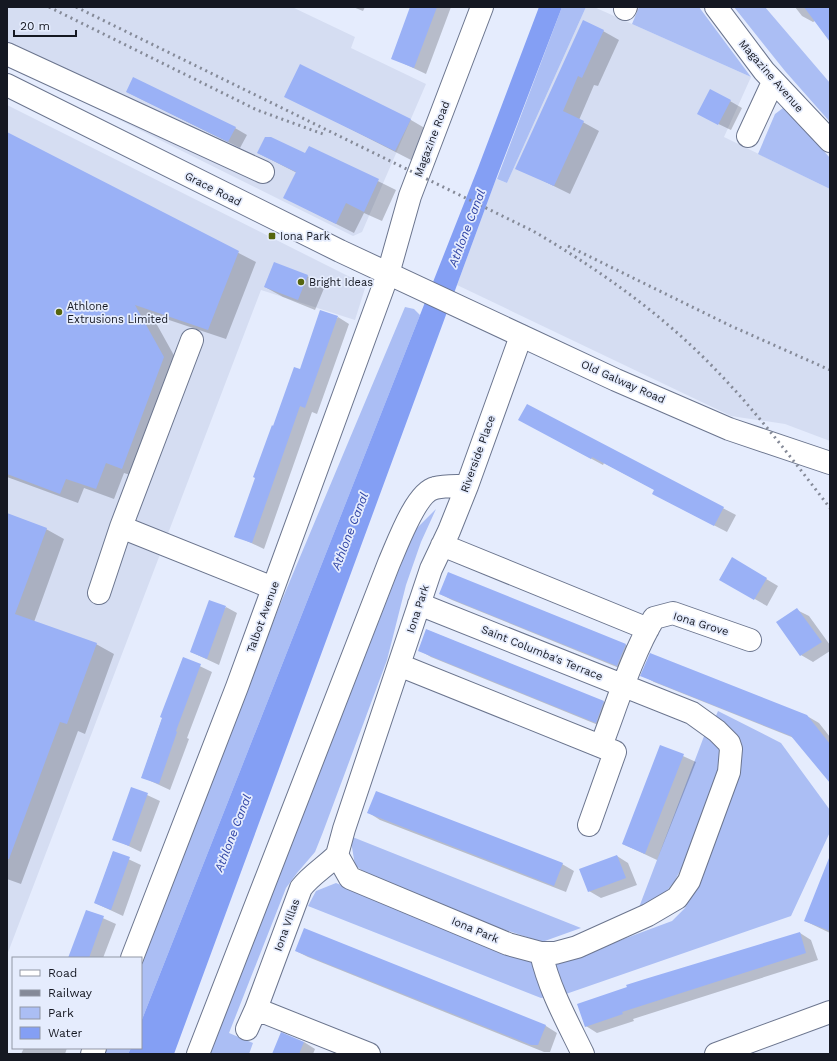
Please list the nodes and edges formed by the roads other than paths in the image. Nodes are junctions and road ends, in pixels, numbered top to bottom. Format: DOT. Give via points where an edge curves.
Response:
graph roads {
  1 [pos="482,7"];
  2 [pos="716,7"];
  3 [pos="7,54"];
  4 [pos="773,82"];
  5 [pos="7,85"];
  6 [pos="748,136"];
  7 [pos="830,141"];
  8 [pos="263,172"];
  9 [pos="388,274"];
  10 [pos="420,289"];
  11 [pos="521,336"];
  12 [pos="192,340"];
  13 [pos="830,463"];
  14 [pos="467,486"];
  15 [pos="122,527"];
  16 [pos="442,545"];
  17 [pos="431,570"];
  18 [pos="273,588"];
  19 [pos="99,593"];
  20 [pos="419,604"];
  21 [pos="648,629"];
  22 [pos="750,640"];
  23 [pos="399,665"];
  24 [pos="624,686"];
  25 [pos="665,703"];
  26 [pos="601,746"];
  27 [pos="589,825"];
  28 [pos="337,855"];
  29 [pos="541,953"];
  30 [pos="132,957"];
  31 [pos="256,1009"];
  32 [pos="830,1012"];
  33 [pos="247,1029"];
  34 [pos="336,1048"];
  35 [pos="198,1054"];
  36 [pos="369,1054"];
  37 [pos="583,1054"];
  38 [pos="716,1054"];
  1 -- 9 [label="street, Magazine Road" via="410,196"];
  2 -- 4 [label="street, Magazine Avenue" via="745,49"];
  3 -- 8 [label="street"];
  4 -- 6 [label="street"];
  4 -- 7 [label="street, Magazine Avenue"];
  5 -- 9 [label="street, Grace Road"];
  9 -- 10 [label="street, Grace Road"];
  9 -- 18 [label="street, Talbot Avenue"];
  10 -- 11 [label="street, Old Galway Road"];
  11 -- 13 [label="street, Old Galway Road" via="729,429"];
  11 -- 14 [label="street, Riverside Place"];
  12 -- 15 [label="street"];
  14 -- 16 [label="street, Riverside Place"];
  14 -- 35 [label="street" via="434,488 426,493 412,512 389,563"];
  15 -- 18 [label="street"];
  15 -- 19 [label="street"];
  16 -- 17 [label="street, Riverside Place"];
  16 -- 21 [label="street"];
  17 -- 20 [label="street, Iona Park"];
  18 -- 30 [label="street, Talbot Avenue"];
  20 -- 23 [label="street, Iona Park"];
  20 -- 24 [label="street, Saint Columba's Terrace"];
  21 -- 22 [label="street, Iona Grove" via="654,618 673,613"];
  21 -- 24 [label="street, Iona Grove"];
  23 -- 26 [label="street"];
  23 -- 28 [label="street, Iona Park"];
  24 -- 25 [label="street, Saint Columba's Terrace"];
  24 -- 26 [label="street, Iona Grove"];
  25 -- 29 [label="street, Iona Park" via="692,713 704,721 724,737 731,749 729,772 689,881 677,898 648,915 577,947 555,953"];
  26 -- 27 [label="street" via="615,752"];
  28 -- 29 [label="street, Iona Park" via="350,878 508,944"];
  28 -- 31 [label="street, Iona Villas" via="301,888"];
  29 -- 37 [label="street" via="559,1004"];
  31 -- 33 [label="street, Iona Villas"];
  31 -- 34 [label="street"];
  32 -- 38 [label="street"];
  34 -- 36 [label="street"];
}
